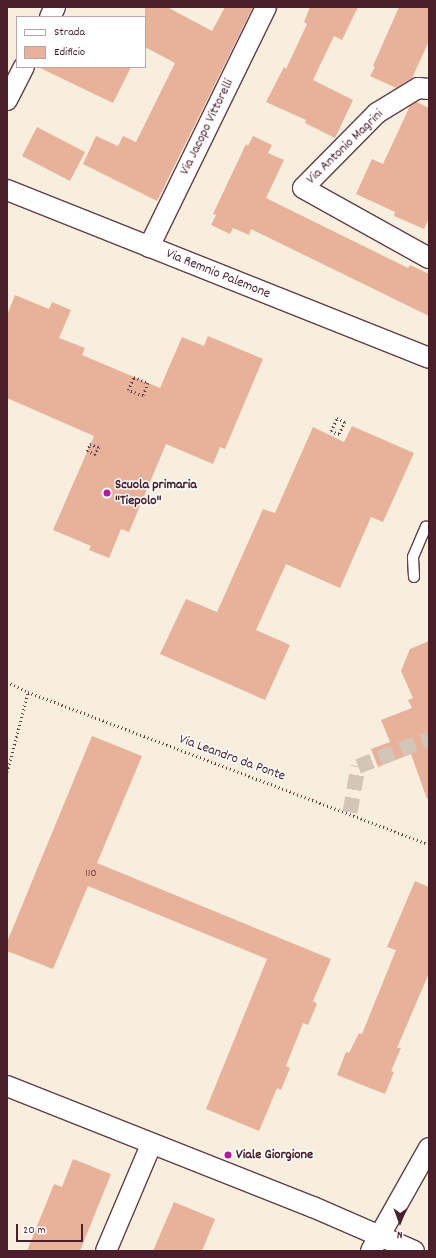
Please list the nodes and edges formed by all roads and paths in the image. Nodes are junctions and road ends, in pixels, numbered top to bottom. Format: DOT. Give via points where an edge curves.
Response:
graph roads {
  1 [pos="55,7"];
  2 [pos="266,7"];
  3 [pos="50,16"];
  4 [pos="23,68"];
  5 [pos="429,89"];
  6 [pos="7,100"];
  7 [pos="7,190"];
  8 [pos="149,247"];
  9 [pos="429,258"];
  10 [pos="429,358"];
  11 [pos="148,383"];
  12 [pos="345,422"];
  13 [pos="90,444"];
  14 [pos="429,528"];
  15 [pos="414,577"];
  16 [pos="7,682"];
  17 [pos="28,692"];
  18 [pos="7,772"];
  19 [pos="429,844"];
  20 [pos="7,1086"];
  21 [pos="151,1145"];
  22 [pos="429,1148"];
  23 [pos="375,1244"];
  24 [pos="106,1251"];
  25 [pos="414,1251"];
  1 -- 3 [label="street"];
  2 -- 8 [label="street, Via Jacopo Vittorelli"];
  4 -- 6 [label="street"];
  5 -- 9 [label="street, Via Antonio Magrini" via="418,88 377,113 303,188"];
  7 -- 8 [label="street, Via Remnio Palemone"];
  8 -- 10 [label="street, Via Remnio Palemone"];
  11 -- 11 [label="path" via="143,396 128,390 134,377"];
  12 -- 12 [label="path" via="339,435 331,431 338,418"];
  13 -- 13 [label="path" via="99,447 95,455 87,451"];
  14 -- 15 [label="lane" via="426,527 412,557"];
  16 -- 17 [label="path, Via Leandro da Ponte"];
  17 -- 18 [label="path"];
  17 -- 19 [label="path, Via Leandro da Ponte"];
  20 -- 21 [label="street"];
  21 -- 23 [label="street" via="313,1207"];
  21 -- 24 [label="street"];
  22 -- 23 [label="street"];
  23 -- 25 [label="street"];
}
